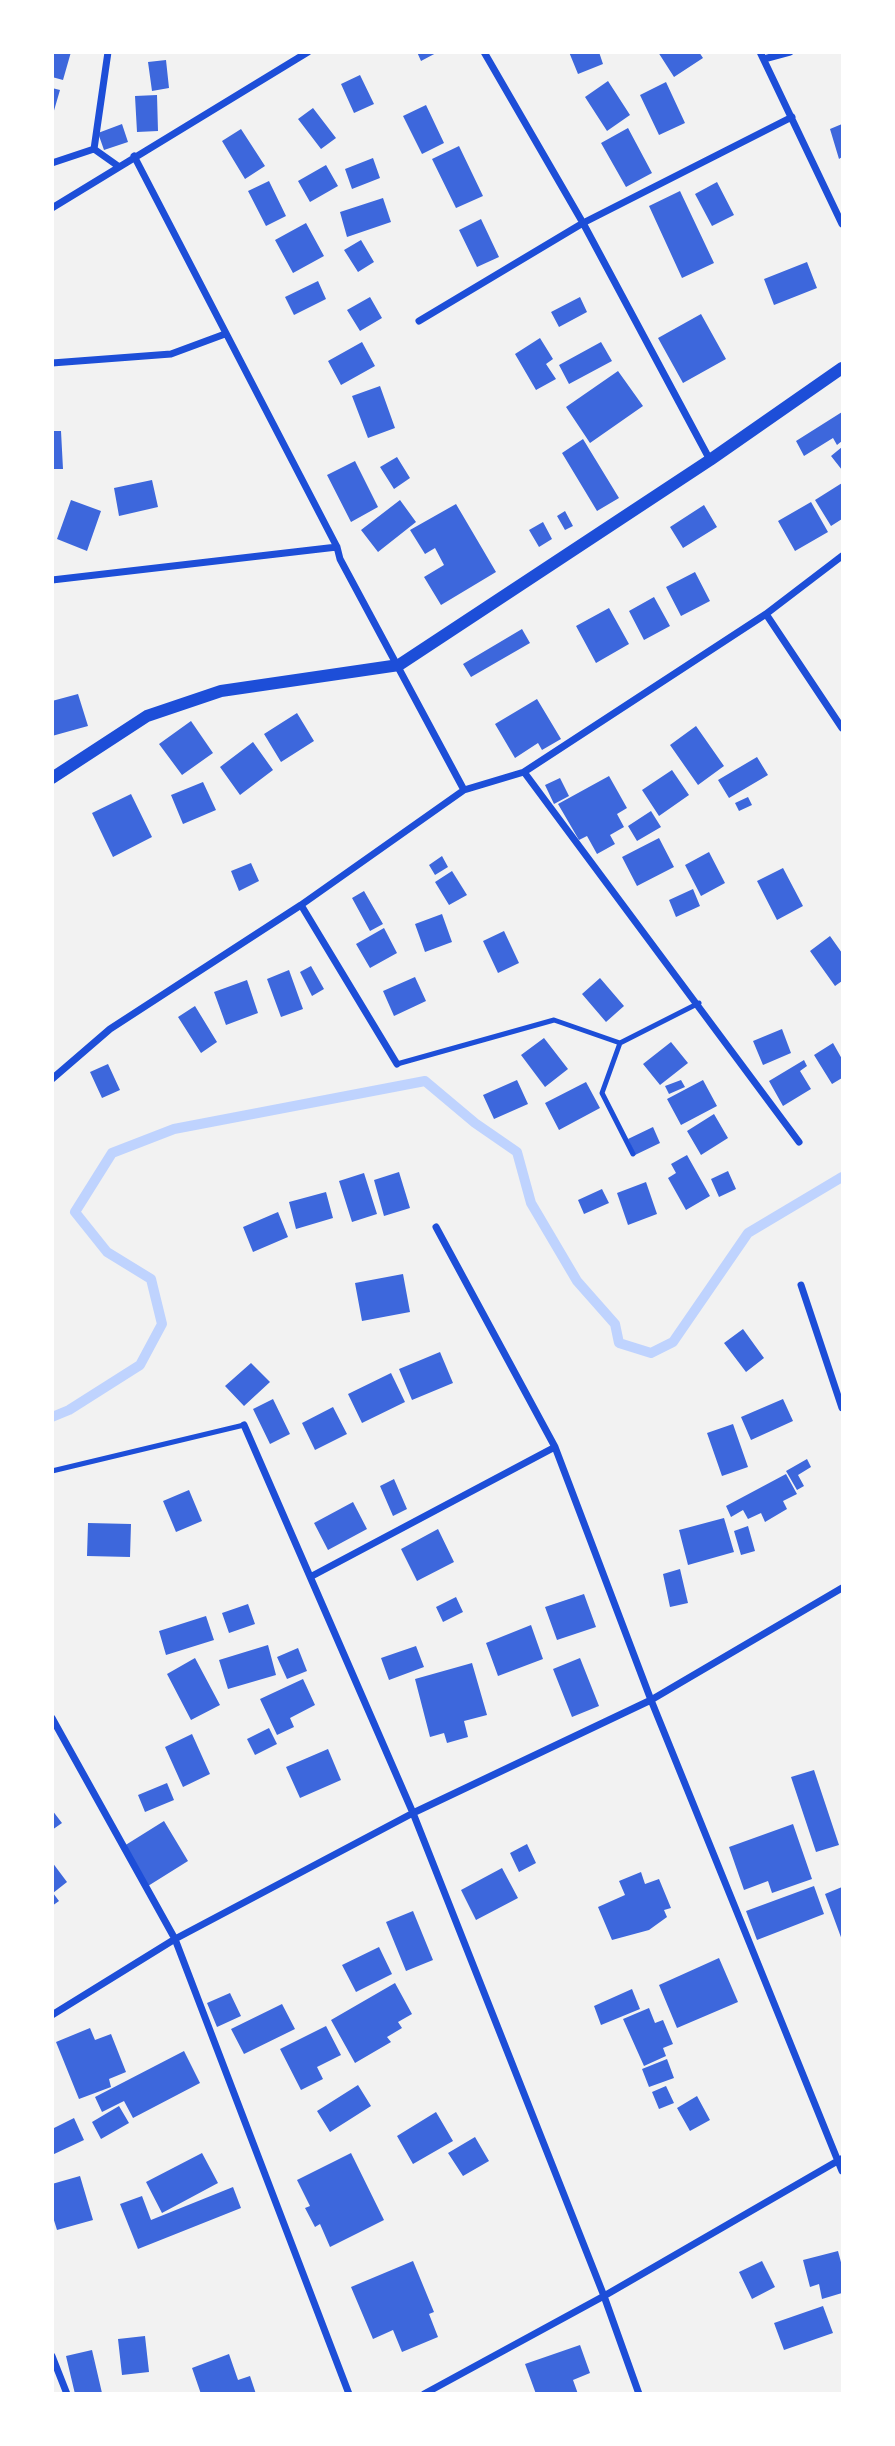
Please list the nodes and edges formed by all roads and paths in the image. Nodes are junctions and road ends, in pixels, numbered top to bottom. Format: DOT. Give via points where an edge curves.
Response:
graph roads {
  1 [pos="108,52"];
  2 [pos="308,52"];
  3 [pos="484,52"];
  4 [pos="790,52"];
  5 [pos="762,56"];
  6 [pos="792,117"];
  7 [pos="93,149"];
  8 [pos="134,156"];
  9 [pos="52,163"];
  10 [pos="118,166"];
  11 [pos="52,208"];
  12 [pos="583,223"];
  13 [pos="842,224"];
  14 [pos="419,321"];
  15 [pos="225,334"];
  16 [pos="52,363"];
  17 [pos="842,368"];
  18 [pos="710,460"];
  19 [pos="337,547"];
  20 [pos="842,556"];
  21 [pos="52,580"];
  22 [pos="766,614"];
  23 [pos="399,665"];
  24 [pos="842,728"];
  25 [pos="524,772"];
  26 [pos="52,778"];
  27 [pos="464,790"];
  28 [pos="301,905"];
  29 [pos="699,1003"];
  30 [pos="620,1043"];
  31 [pos="397,1064"];
  32 [pos="52,1079"];
  33 [pos="799,1142"];
  34 [pos="633,1154"];
  35 [pos="436,1227"];
  36 [pos="801,1285"];
  37 [pos="842,1408"];
  38 [pos="244,1425"];
  39 [pos="555,1447"];
  40 [pos="52,1471"];
  41 [pos="312,1576"];
  42 [pos="842,1588"];
  43 [pos="650,1700"];
  44 [pos="52,1718"];
  45 [pos="413,1813"];
  46 [pos="175,1939"];
  47 [pos="52,2015"];
  48 [pos="840,2159"];
  49 [pos="842,2171"];
  50 [pos="604,2296"];
  51 [pos="52,2356"];
  52 [pos="67,2393"];
  53 [pos="349,2393"];
  54 [pos="424,2393"];
  55 [pos="639,2393"];
  1 -- 7 [label="street"];
  2 -- 8 [label="street"];
  3 -- 12 [label="street"];
  4 -- 5 [label="street"];
  5 -- 6 [label="street"];
  6 -- 12 [label="street"];
  6 -- 13 [label="street"];
  7 -- 9 [label="street"];
  7 -- 10 [label="street"];
  8 -- 10 [label="street"];
  8 -- 15 [label="street"];
  10 -- 11 [label="street"];
  12 -- 14 [label="street"];
  12 -- 18 [label="street"];
  15 -- 16 [label="street" via="171,354"];
  15 -- 19 [label="street"];
  17 -- 18 [label="street"];
  18 -- 23 [label="street"];
  19 -- 21 [label="street"];
  19 -- 23 [label="street"];
  20 -- 22 [label="street"];
  22 -- 24 [label="street"];
  22 -- 25 [label="street"];
  23 -- 26 [label="street" via="221,691 148,716"];
  23 -- 27 [label="street"];
  25 -- 27 [label="street"];
  25 -- 29 [label="street"];
  27 -- 28 [label="street"];
  28 -- 31 [label="street"];
  28 -- 32 [label="street" via="110,1029"];
  29 -- 30 [label="lane"];
  29 -- 33 [label="street"];
  30 -- 31 [label="lane" via="554,1020"];
  30 -- 34 [label="lane" via="602,1093"];
  35 -- 39 [label="street"];
  36 -- 37 [label="street"];
  38 -- 40 [label="lane"];
  38 -- 41 [label="street"];
  39 -- 41 [label="street"];
  39 -- 43 [label="street"];
  41 -- 45 [label="street"];
  42 -- 43 [label="street"];
  43 -- 45 [label="street"];
  43 -- 48 [label="street"];
  44 -- 46 [label="street"];
  45 -- 46 [label="street"];
  45 -- 50 [label="street"];
  46 -- 47 [label="street"];
  46 -- 53 [label="street"];
  48 -- 49 [label="street"];
  48 -- 50 [label="street"];
  50 -- 54 [label="street"];
  50 -- 55 [label="street"];
  51 -- 52 [label="street"];
}
